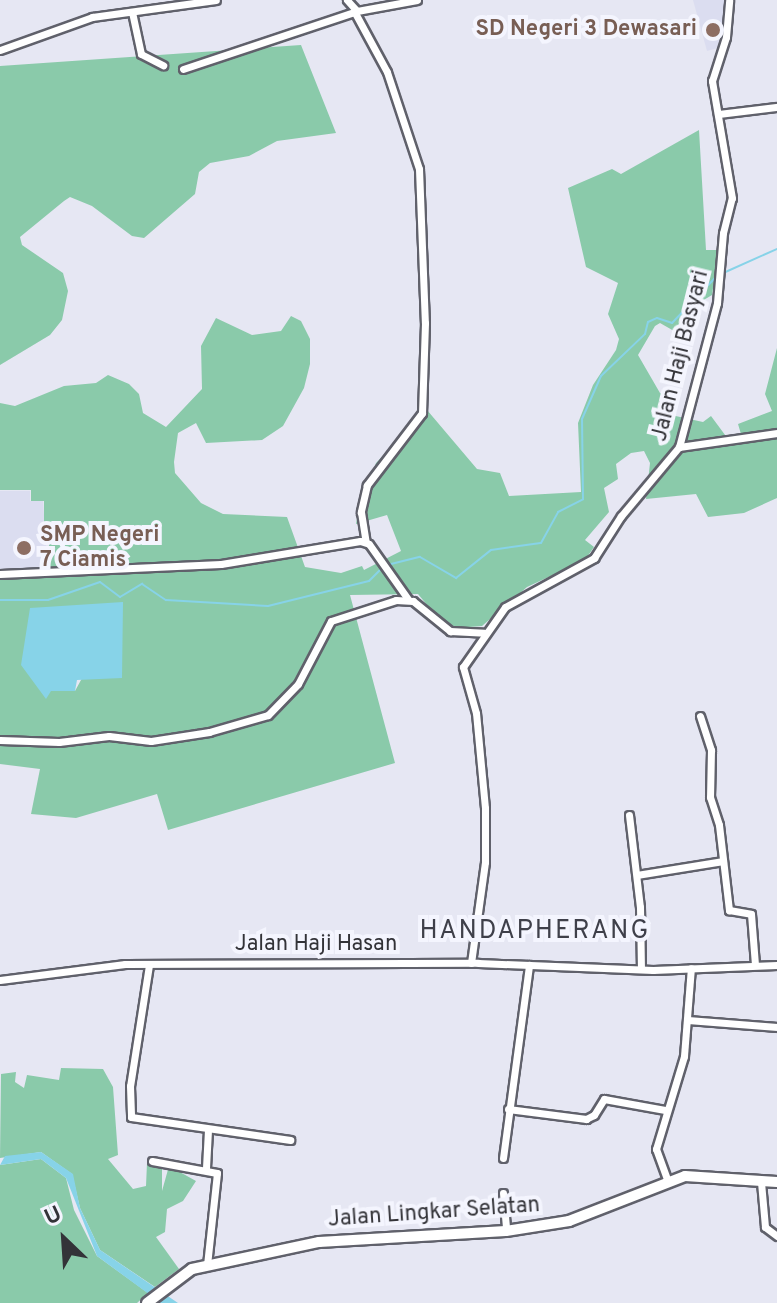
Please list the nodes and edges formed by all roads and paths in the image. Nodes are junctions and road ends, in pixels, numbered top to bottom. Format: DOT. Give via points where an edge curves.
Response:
graph roads {
  1 [pos="216,0"];
  2 [pos="347,0"];
  3 [pos="417,0"];
  4 [pos="729,0"];
  5 [pos="354,11"];
  6 [pos="132,12"];
  7 [pos="0,50"];
  8 [pos="163,65"];
  9 [pos="183,69"];
  10 [pos="777,107"];
  11 [pos="718,114"];
  12 [pos="777,433"];
  13 [pos="679,447"];
  14 [pos="366,542"];
  15 [pos="0,574"];
  16 [pos="408,599"];
  17 [pos="484,633"];
  18 [pos="700,716"];
  19 [pos="0,740"];
  20 [pos="629,815"];
  21 [pos="723,861"];
  22 [pos="637,875"];
  23 [pos="471,963"];
  24 [pos="149,965"];
  25 [pos="529,965"];
  26 [pos="755,965"];
  27 [pos="777,965"];
  28 [pos="691,968"];
  29 [pos="641,969"];
  30 [pos="0,980"];
  31 [pos="688,1020"];
  32 [pos="777,1027"];
  33 [pos="508,1109"];
  34 [pos="665,1110"];
  35 [pos="208,1130"];
  36 [pos="290,1140"];
  37 [pos="503,1158"];
  38 [pos="152,1161"];
  39 [pos="206,1168"];
  40 [pos="667,1179"];
  41 [pos="761,1182"];
  42 [pos="777,1182"];
  43 [pos="503,1193"];
  44 [pos="506,1231"];
  45 [pos="777,1236"];
  46 [pos="207,1265"];
  47 [pos="147,1303"];
  1 -- 6 [label="street"];
  2 -- 5 [label="street"];
  3 -- 5 [label="street"];
  4 -- 11 [label="street, Jalan Haji Basyari" via="726,37 712,77"];
  5 -- 9 [label="street"];
  5 -- 14 [label="street" via="391,85 421,188 422,413 367,485 361,512"];
  6 -- 7 [label="street" via="72,22"];
  6 -- 8 [label="street" via="141,54"];
  10 -- 11 [label="street"];
  11 -- 13 [label="street, Jalan Haji Basyari" via="732,189 722,273"];
  12 -- 13 [label="street"];
  13 -- 17 [label="street, Jalan Haji Basyari" via="621,516 594,558 523,593"];
  14 -- 15 [label="street" via="221,564"];
  14 -- 16 [label="street"];
  16 -- 17 [label="street" via="450,631"];
  16 -- 19 [label="street" via="331,621 303,677 268,715 151,741 109,736 59,742"];
  17 -- 23 [label="street, Jalan Haji Basyari" via="462,671 476,713 485,808 485,862"];
  18 -- 21 [label="street" via="711,750 710,797"];
  20 -- 22 [label="street"];
  21 -- 22 [label="street"];
  21 -- 26 [label="street" via="729,910 751,914"];
  22 -- 29 [label="street"];
  23 -- 24 [label="street, Jalan Haji Hasan"];
  23 -- 25 [label="street, Jalan Haji Hasan"];
  24 -- 30 [label="street, Jalan Haji Hasan" via="104,965"];
  24 -- 35 [label="street" via="130,1086 131,1117"];
  25 -- 29 [label="street, Jalan Haji Hasan"];
  25 -- 33 [label="street"];
  26 -- 27 [label="street, Jalan Haji Hasan"];
  26 -- 28 [label="street, Jalan Haji Hasan"];
  28 -- 29 [label="street, Jalan Haji Hasan"];
  28 -- 31 [label="street"];
  31 -- 32 [label="street"];
  31 -- 34 [label="street" via="684,1056"];
  33 -- 34 [label="street" via="586,1119 604,1099"];
  33 -- 37 [label="street"];
  34 -- 40 [label="street" via="656,1149"];
  35 -- 36 [label="street" via="254,1131"];
  35 -- 39 [label="street"];
  38 -- 39 [label="street"];
  39 -- 46 [label="street" via="218,1175"];
  40 -- 41 [label="street, Jalan Lingkar Selatan" via="718,1176"];
  40 -- 44 [label="street, Jalan Lingkar Selatan" via="586,1216"];
  41 -- 42 [label="street, Jalan Lingkar Selatan"];
  41 -- 45 [label="street" via="765,1227"];
  43 -- 44 [label="street"];
  44 -- 46 [label="street, Jalan Lingkar Selatan" via="354,1237"];
  46 -- 47 [label="street, Jalan Lingkar Selatan" via="176,1276"];
}
